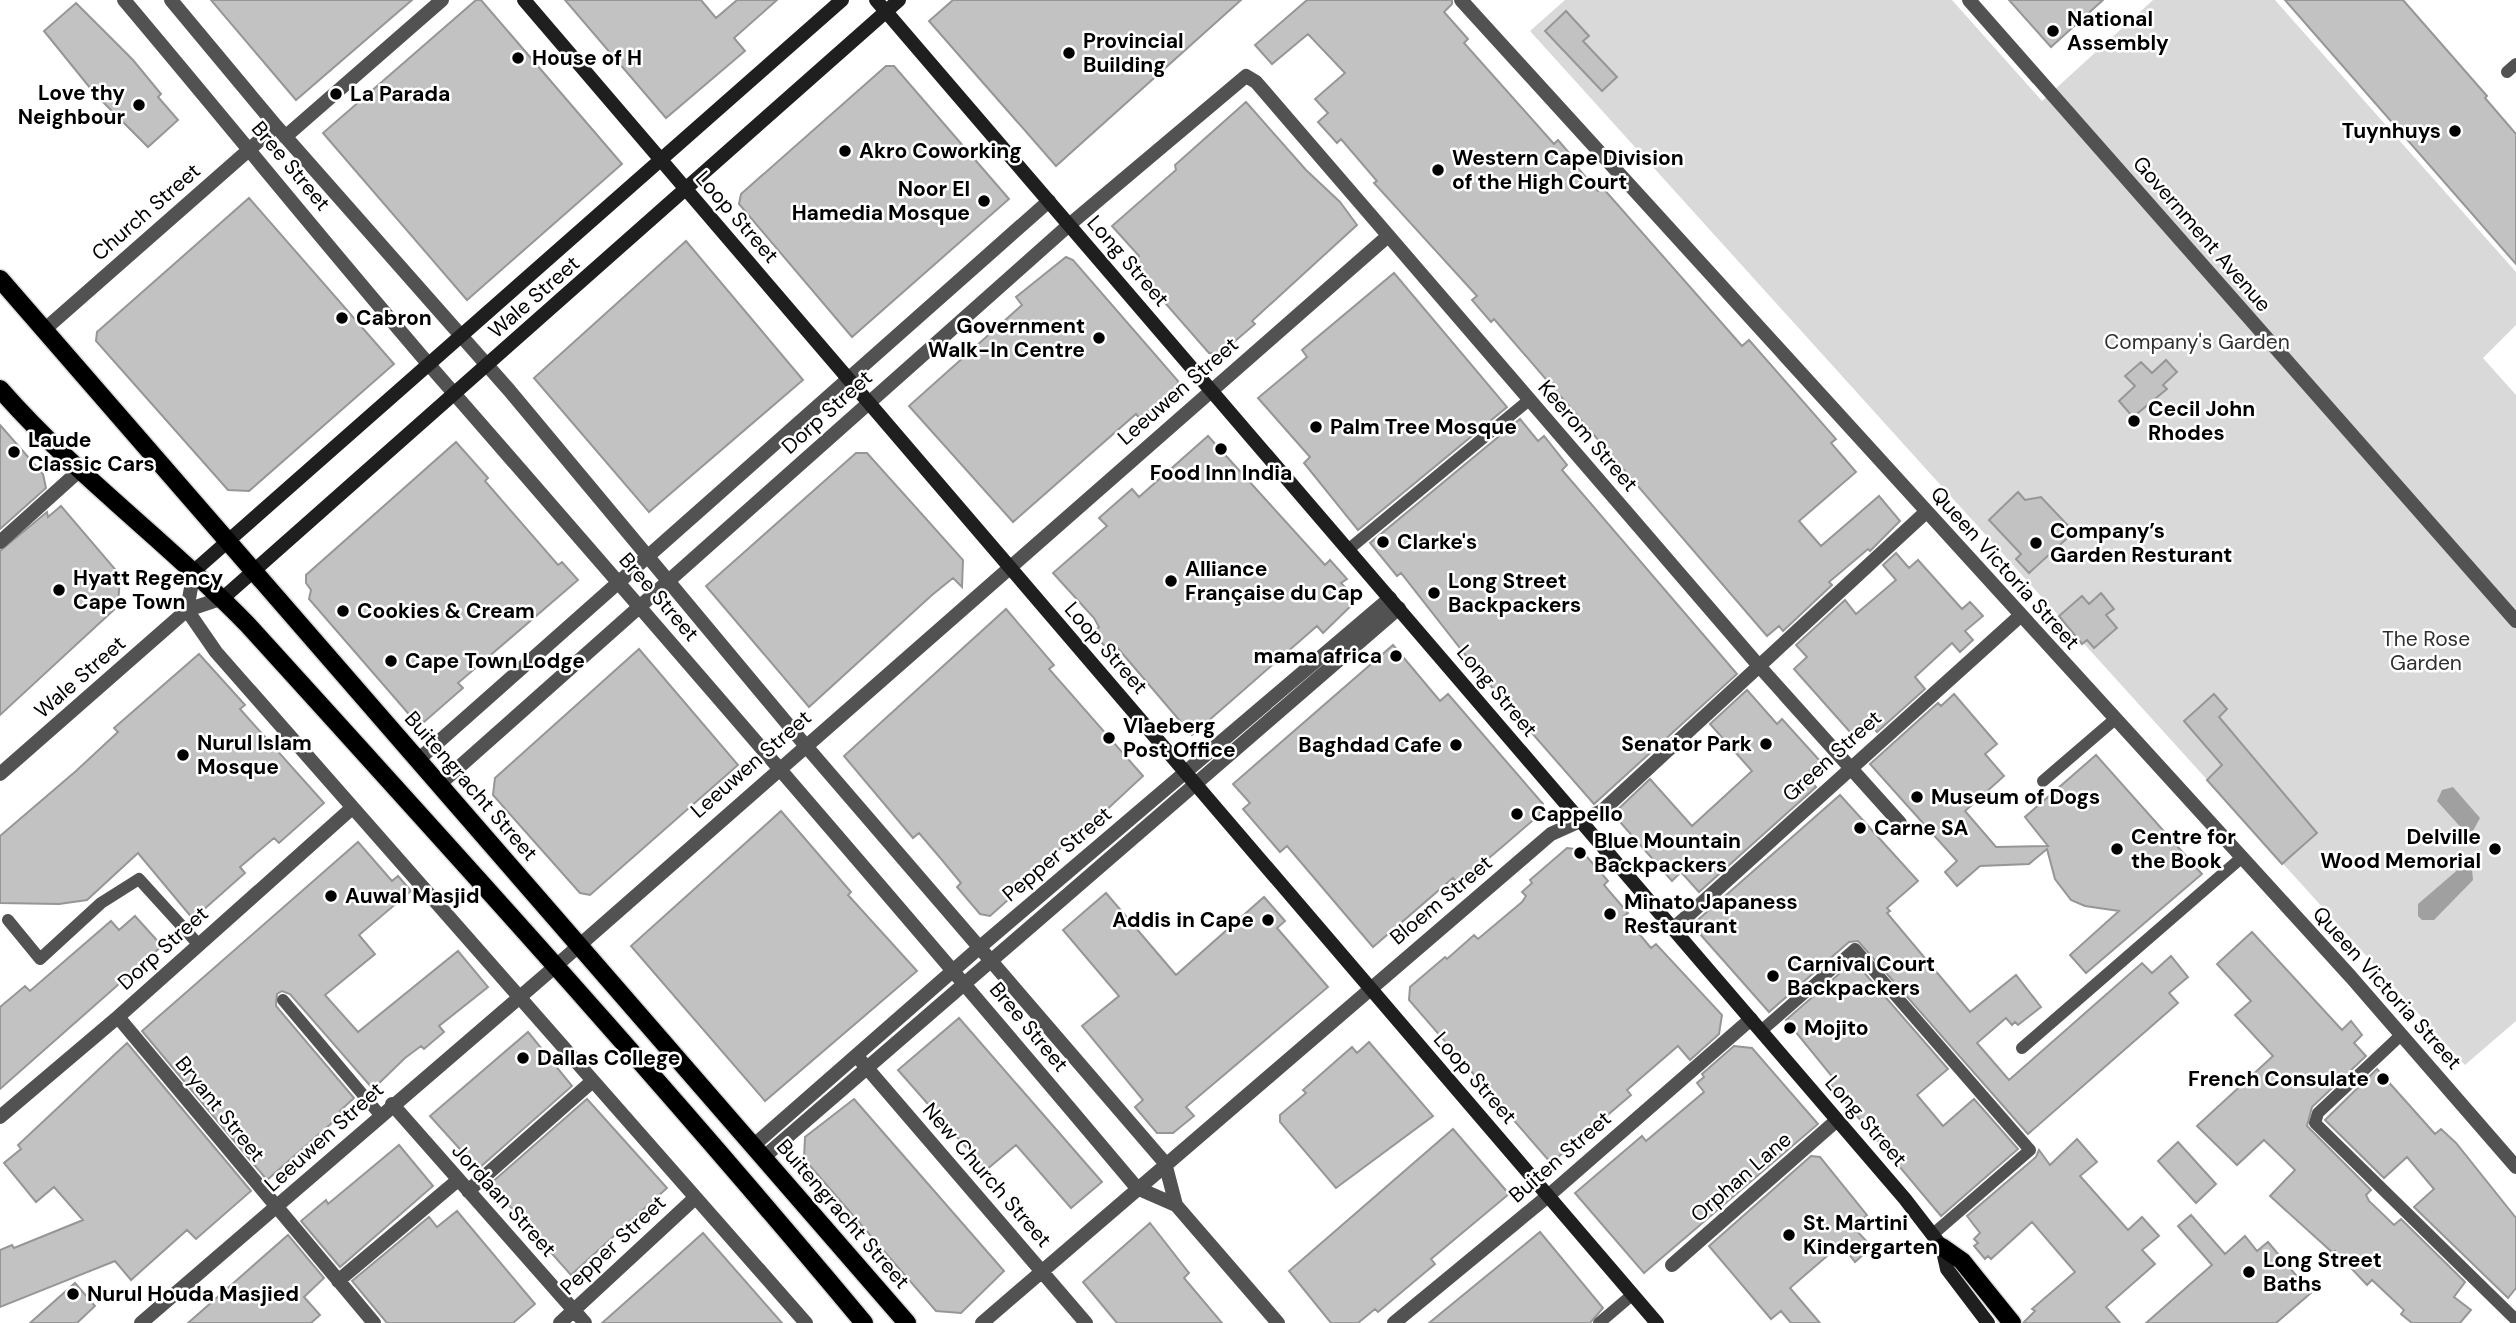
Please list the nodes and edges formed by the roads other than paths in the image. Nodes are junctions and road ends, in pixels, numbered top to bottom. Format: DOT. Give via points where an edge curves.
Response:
graph roads {
  1 [pos="124,0"];
  2 [pos="171,0"];
  3 [pos="442,0"];
  4 [pos="524,0"];
  5 [pos="842,0"];
  6 [pos="876,0"];
  7 [pos="899,0"];
  8 [pos="1461,0"];
  9 [pos="1969,0"];
  10 [pos="886,12"];
  11 [pos="1246,76"];
  12 [pos="281,132"];
  13 [pos="249,150"];
  14 [pos="661,160"];
  15 [pos="687,191"];
  16 [pos="1049,201"];
  17 [pos="1069,225"];
  18 [pos="1388,236"];
  19 [pos="0,279"];
  20 [pos="44,330"];
  21 [pos="462,338"];
  22 [pos="430,365"];
  23 [pos="488,366"];
  24 [pos="849,379"];
  25 [pos="1210,389"];
  26 [pos="1,394"];
  27 [pos="456,394"];
  28 [pos="1529,400"];
  29 [pos="869,403"];
  30 [pos="80,470"];
  31 [pos="1926,512"];
  32 [pos="0,541"];
  33 [pos="225,541"];
  34 [pos="1349,549"];
  35 [pos="650,555"];
  36 [pos="1010,568"];
  37 [pos="194,572"];
  38 [pos="252,573"];
  39 [pos="670,580"];
  40 [pos="618,583"];
  41 [pos="223,598"];
  42 [pos="1395,603"];
  43 [pos="638,608"];
  44 [pos="187,610"];
  45 [pos="2020,616"];
  46 [pos="2516,621"];
  47 [pos="1759,666"];
  48 [pos="2114,720"];
  49 [pos="805,745"];
  50 [pos="418,760"];
  51 [pos="780,766"];
  52 [pos="1851,767"];
  53 [pos="0,774"];
  54 [pos="1190,778"];
  55 [pos="2043,781"];
  56 [pos="440,784"];
  57 [pos="352,808"];
  58 [pos="1579,820"];
  59 [pos="1900,824"];
  60 [pos="2240,859"];
  61 [pos="8,920"];
  62 [pos="1673,929"];
  63 [pos="199,944"];
  64 [pos="578,945"];
  65 [pos="980,947"];
  66 [pos="992,960"];
  67 [pos="556,965"];
  68 [pos="954,971"];
  69 [pos="965,984"];
  70 [pos="1370,988"];
  71 [pos="519,997"];
  72 [pos="283,1000"];
  73 [pos="118,1017"];
  74 [pos="1751,1019"];
  75 [pos="1761,1031"];
  76 [pos="2401,1035"];
  77 [pos="2022,1048"];
  78 [pos="856,1055"];
  79 [pos="866,1067"];
  80 [pos="588,1085"];
  81 [pos="392,1104"];
  82 [pos="380,1115"];
  83 [pos="0,1116"];
  84 [pos="1836,1121"];
  85 [pos="759,1151"];
  86 [pos="1165,1163"];
  87 [pos="2516,1167"];
  88 [pos="463,1186"];
  89 [pos="1137,1188"];
  90 [pos="1548,1196"];
  91 [pos="695,1198"];
  92 [pos="1176,1205"];
  93 [pos="275,1209"];
  94 [pos="1937,1241"];
  95 [pos="1672,1265"];
  96 [pos="1042,1271"];
  97 [pos="338,1281"];
  98 [pos="1632,1294"];
  99 [pos="574,1310"];
  100 [pos="2516,1320"];
  101 [pos="141,1323"];
  102 [pos="374,1323"];
  103 [pos="560,1323"];
  104 [pos="585,1323"];
  105 [pos="806,1323"];
  106 [pos="864,1323"];
  107 [pos="907,1323"];
  108 [pos="982,1323"];
  109 [pos="1086,1323"];
  110 [pos="1278,1323"];
  111 [pos="1394,1323"];
  112 [pos="1598,1323"];
  113 [pos="1657,1323"];
  114 [pos="1988,1323"];
  115 [pos="2012,1323"];
  1 -- 13 [label="street, Bree Street"];
  2 -- 12 [label="street, Bree Street"];
  3 -- 12 [label="street, Church Street"];
  4 -- 14 [label="street, Loop Street"];
  5 -- 14 [label="street, Wale Street"];
  6 -- 10 [label="street, Long Street"];
  7 -- 10 [label="street, Wale Street"];
  8 -- 31 [label="street, Queen Victoria Street"];
  9 -- 46 [label="street, Government Avenue"];
  10 -- 15 [label="street, Wale Street"];
  10 -- 16 [label="street, Long Street"];
  11 -- 17 [label="street, Dorp Street"];
  11 -- 18 [label="street, Keerom Street"];
  12 -- 13 [label="street, Church Street"];
  12 -- 21 [label="street, Bree Street"];
  13 -- 20 [label="street, Church Street"];
  13 -- 22 [label="street, Bree Street"];
  14 -- 15 [label="street, Loop Street"];
  14 -- 21 [label="street, Wale Street"];
  15 -- 23 [label="street, Wale Street"];
  15 -- 24 [label="street, Loop Street"];
  16 -- 17 [label="street, Long Street"];
  16 -- 24 [label="street, Dorp Street"];
  17 -- 25 [label="street, Long Street"];
  17 -- 29 [label="street, Dorp Street"];
  18 -- 25 [label="street, Leeuwen Street"];
  18 -- 28 [label="street, Keerom Street"];
  19 -- 20 [label="main road, Buitengracht Street"];
  20 -- 33 [label="main road, Buitengracht Street"];
  21 -- 22 [label="street, Wale Street"];
  21 -- 23 [label="street, Bree Street"];
  22 -- 27 [label="street, Bree Street"];
  22 -- 33 [label="street, Wale Street"];
  23 -- 27 [label="street, Wale Street"];
  23 -- 35 [label="street, Bree Street"];
  24 -- 29 [label="street, Loop Street"];
  24 -- 35 [label="street, Dorp Street"];
  25 -- 34 [label="street, Long Street"];
  25 -- 36 [label="street, Leeuwen Street"];
  26 -- 30 [label="main road"];
  27 -- 38 [label="street, Wale Street"];
  27 -- 40 [label="street, Bree Street"];
  28 -- 34 [label="lane"];
  28 -- 47 [label="street, Keerom Street"];
  29 -- 36 [label="street, Loop Street"];
  29 -- 39 [label="street, Dorp Street"];
  30 -- 32 [label="street"];
  30 -- 37 [label="main road"];
  31 -- 45 [label="street, Queen Victoria Street"];
  31 -- 47 [label="street, Bloem Street"];
  33 -- 37 [label="street, Wale Street"];
  33 -- 38 [label="main road, Buitengracht Street"];
  34 -- 42 [label="street, Long Street"];
  35 -- 39 [label="street, Bree Street"];
  35 -- 40 [label="street, Dorp Street"];
  36 -- 49 [label="street, Leeuwen Street"];
  36 -- 54 [label="street, Loop Street"];
  37 -- 41 [label="main road"];
  37 -- 44 [label="street"];
  38 -- 41 [label="street, Wale Street"];
  38 -- 50 [label="main road, Buitengracht Street"];
  39 -- 43 [label="street, Dorp Street"];
  39 -- 49 [label="street, Bree Street"];
  40 -- 43 [label="street, Bree Street"];
  40 -- 50 [label="street, Dorp Street"];
  41 -- 44 [label="street, Wale Street"];
  41 -- 67 [label="main road"];
  42 -- 54 [label="street, Pepper Street"];
  42 -- 58 [label="street, Long Street"];
  43 -- 51 [label="street, Bree Street"];
  43 -- 56 [label="street, Dorp Street"];
  44 -- 53 [label="street, Wale Street"];
  44 -- 57 [label="street" via="216,652"];
  45 -- 48 [label="street, Queen Victoria Street"];
  45 -- 52 [label="street, Green Street"];
  47 -- 52 [label="street, Keerom Street"];
  47 -- 58 [label="street, Bloem Street" via="1602,811"];
  48 -- 55 [label="lane"];
  48 -- 60 [label="street, Queen Victoria Street"];
  49 -- 51 [label="street, Leeuwen Street"];
  49 -- 65 [label="street, Bree Street"];
  50 -- 56 [label="main road, Buitengracht Street"];
  51 -- 64 [label="street, Leeuwen Street"];
  51 -- 68 [label="street, Bree Street"];
  52 -- 59 [label="street, Keerom Street"];
  52 -- 62 [label="street, Green Street"];
  54 -- 65 [label="street, Pepper Street"];
  54 -- 66 [label="street, Pepper Street"];
  54 -- 70 [label="street, Loop Street"];
  56 -- 64 [label="main road, Buitengracht Street"];
  57 -- 63 [label="street, Dorp Street"];
  57 -- 71 [label="street"];
  58 -- 62 [label="street, Long Street"];
  58 -- 70 [label="street, Bloem Street" via="1551,834"];
  60 -- 76 [label="street, Queen Victoria Street"];
  60 -- 77 [label="lane"];
  61 -- 63 [label="lane" via="40,959 101,903 139,879"];
  62 -- 74 [label="street, Long Street"];
  63 -- 73 [label="street, Dorp Street"];
  64 -- 67 [label="street, Leeuwen Street"];
  64 -- 85 [label="main road, Buitengracht Street"];
  65 -- 66 [label="street, Bree Street"];
  65 -- 68 [label="street, Pepper Street"];
  66 -- 69 [label="street, Pepper Street"];
  66 -- 86 [label="street, Bree Street"];
  67 -- 71 [label="street, Leeuwen Street"];
  67 -- 106 [label="main road"];
  68 -- 69 [label="street, Bree Street"];
  68 -- 78 [label="street, Pepper Street"];
  69 -- 79 [label="street, Pepper Street"];
  69 -- 89 [label="street, Bree Street"];
  70 -- 86 [label="street, Bloem Street"];
  70 -- 90 [label="street, Loop Street"];
  71 -- 81 [label="street, Leeuwen Street"];
  71 -- 91 [label="street"];
  72 -- 82 [label="lane"];
  73 -- 83 [label="street, Dorp Street"];
  73 -- 93 [label="street, Bryant Street"];
  74 -- 75 [label="street, Long Street"];
  74 -- 90 [label="street, Buiten Street"];
  75 -- 84 [label="street, Long Street"];
  75 -- 94 [label="lane" via="1855,948 2030,1150"];
  76 -- 87 [label="street, Queen Victoria Street"];
  76 -- 100 [label="lane" via="2318,1113 2315,1123"];
  78 -- 79 [label="street, New Church Street"];
  78 -- 85 [label="street, Pepper Street"];
  79 -- 85 [label="street, Pepper Street"];
  79 -- 96 [label="street, New Church Street"];
  80 -- 88 [label="street"];
  81 -- 82 [label="street, Leeuwen Street"];
  81 -- 88 [label="street, Jordaan Street"];
  82 -- 93 [label="street, Leeuwen Street"];
  84 -- 94 [label="street, Long Street"];
  84 -- 95 [label="street, Orphan Lane"];
  85 -- 107 [label="main road, Buitengracht Street"];
  86 -- 89 [label="street, Bloem Street"];
  86 -- 92 [label="street, Bree Street"];
  88 -- 97 [label="street"];
  88 -- 99 [label="street, Jordaan Street"];
  89 -- 92 [label="street, Bree Street"];
  89 -- 96 [label="street, Bloem Street"];
  90 -- 98 [label="street, Loop Street"];
  90 -- 111 [label="street, Buiten Street"];
  91 -- 99 [label="street, Pepper Street"];
  91 -- 105 [label="street"];
  92 -- 110 [label="street, Bree Street"];
  93 -- 97 [label="street, Bryant Street"];
  93 -- 101 [label="street, Leeuwen Street"];
  94 -- 114 [label="street, Long Street" via="1947,1269"];
  94 -- 115 [label="main road" via="1962,1261"];
  96 -- 108 [label="street, Bloem Street"];
  96 -- 109 [label="street, New Church Street"];
  97 -- 102 [label="street, Bryant Street"];
  98 -- 112 [label="lane"];
  98 -- 113 [label="street, Loop Street"];
  99 -- 103 [label="street, Pepper Street"];
  99 -- 104 [label="street, Jordaan Street"];
}
